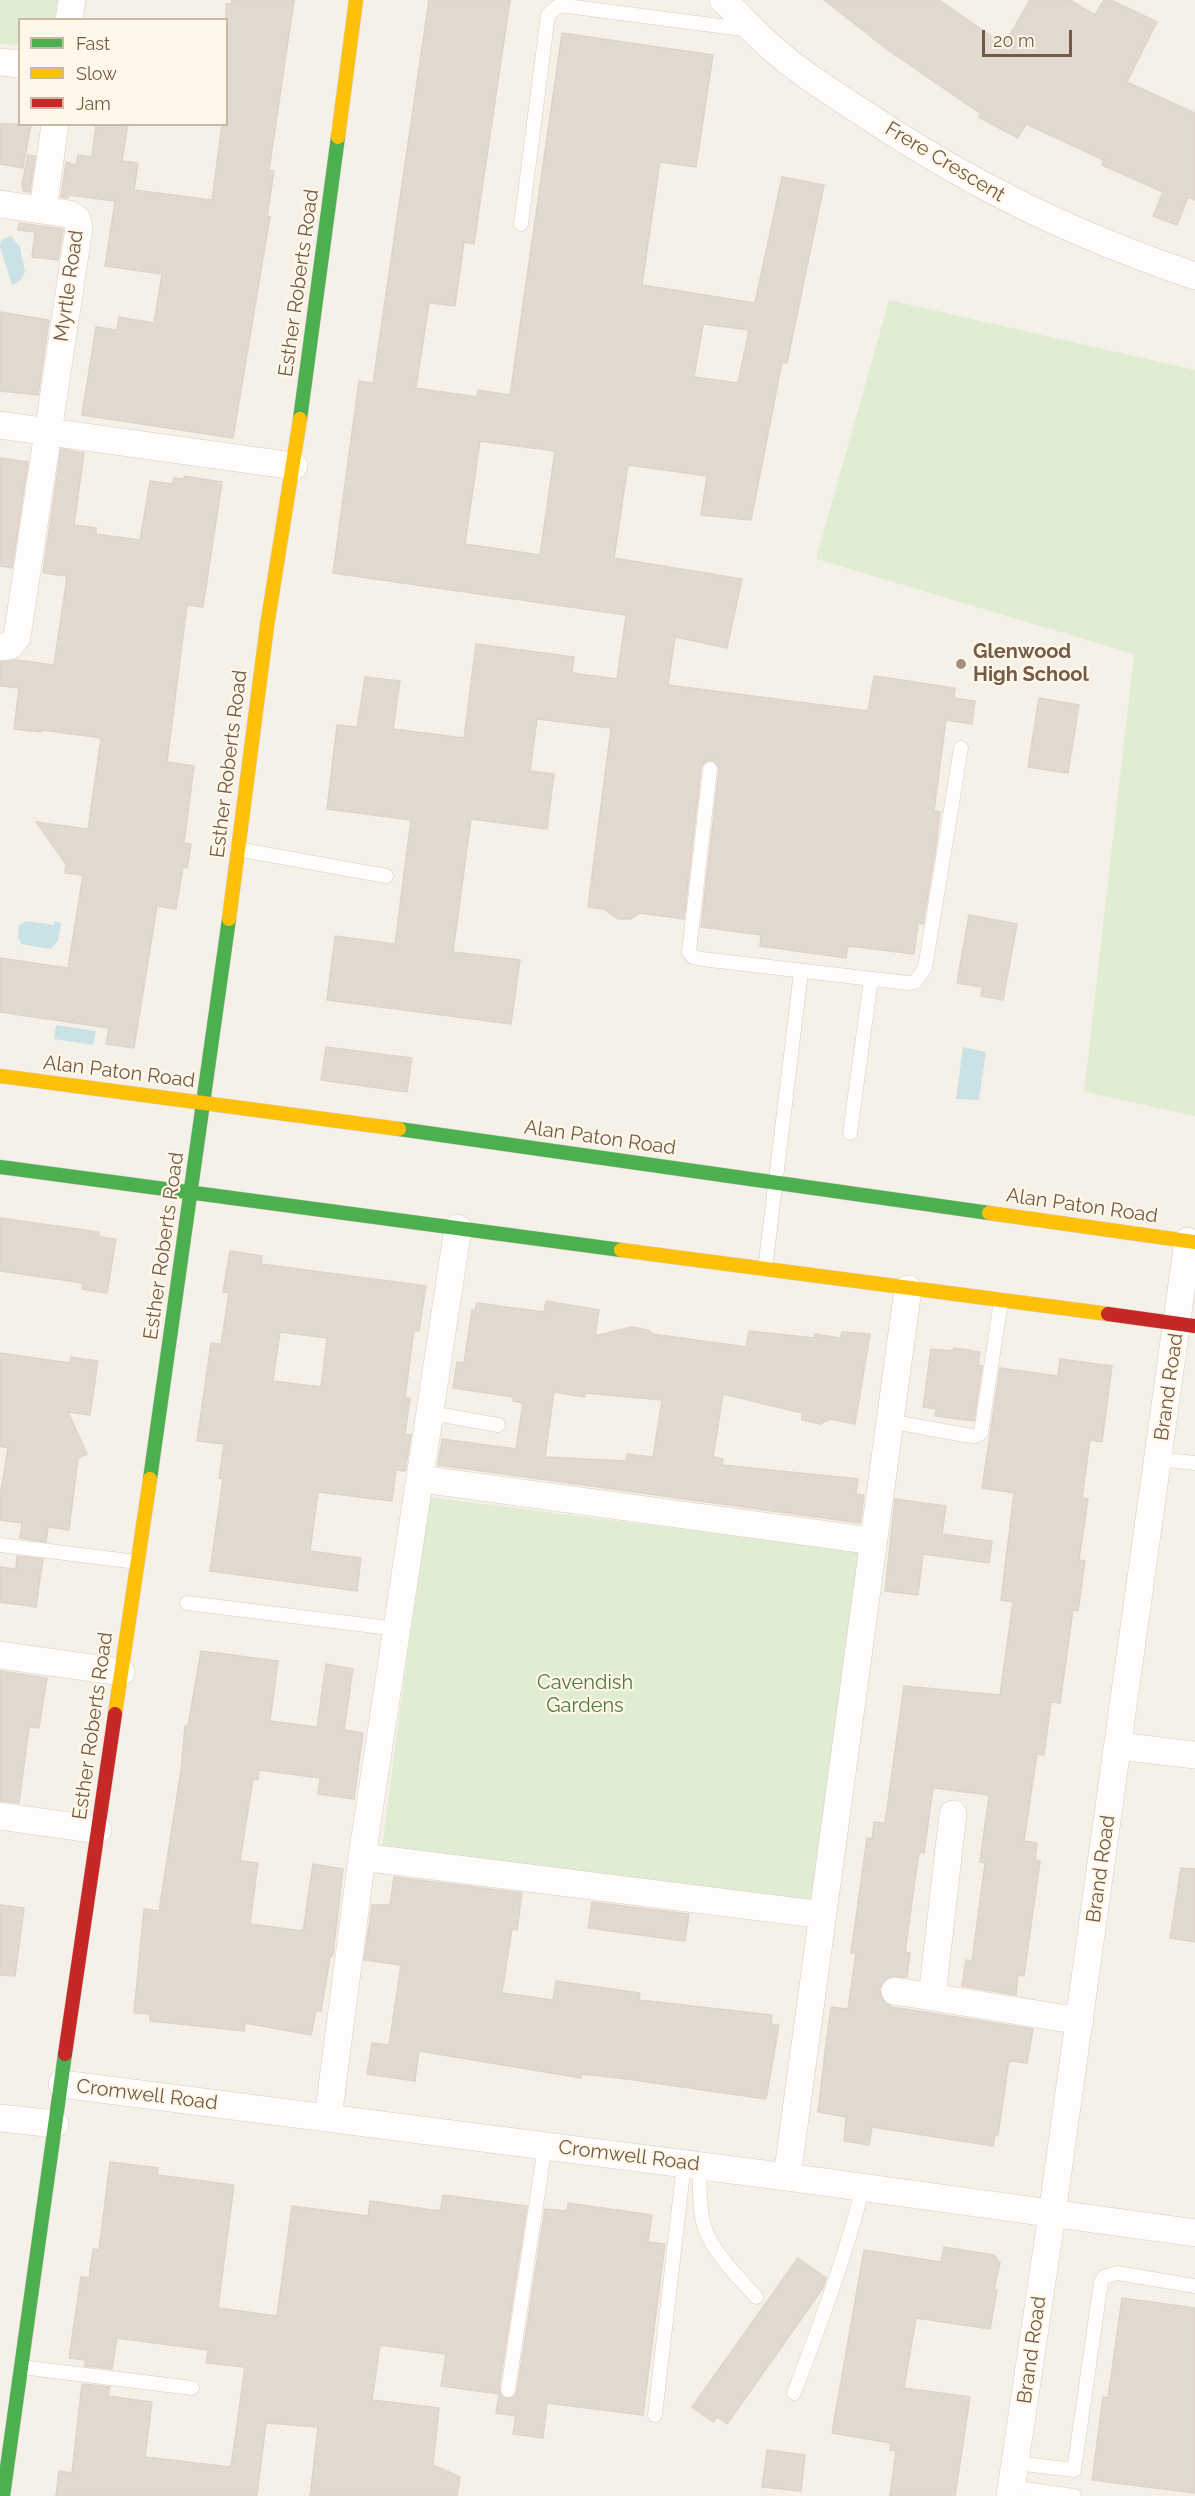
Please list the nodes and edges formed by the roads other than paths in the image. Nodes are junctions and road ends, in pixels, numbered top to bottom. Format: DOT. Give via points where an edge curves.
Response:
graph roads {
  1 [pos="72,0"];
  2 [pos="356,0"];
  3 [pos="723,0"];
  4 [pos="69,18"];
  5 [pos="755,31"];
  6 [pos="0,62"];
  7 [pos="18,64"];
  8 [pos="55,126"];
  9 [pos="0,204"];
  10 [pos="43,210"];
  11 [pos="521,224"];
  12 [pos="1195,276"];
  13 [pos="0,425"];
  14 [pos="47,432"];
  15 [pos="294,466"];
  16 [pos="0,646"];
  17 [pos="961,748"];
  18 [pos="710,769"];
  19 [pos="237,849"];
  20 [pos="386,876"];
  21 [pos="801,972"];
  22 [pos="871,979"];
  23 [pos="0,1076"];
  24 [pos="205,1102"];
  25 [pos="850,1133"];
  26 [pos="0,1167"];
  27 [pos="776,1183"];
  28 [pos="192,1193"];
  29 [pos="458,1228"];
  30 [pos="1192,1241"];
  31 [pos="765,1269"];
  32 [pos="908,1289"];
  33 [pos="1001,1301"];
  34 [pos="1186,1325"];
  35 [pos="431,1413"];
  36 [pos="889,1421"];
  37 [pos="498,1425"];
  38 [pos="1158,1459"];
  39 [pos="1195,1463"];
  40 [pos="421,1479"];
  41 [pos="873,1540"];
  42 [pos="0,1545"];
  43 [pos="137,1562"];
  44 [pos="188,1603"];
  45 [pos="398,1629"];
  46 [pos="0,1655"];
  47 [pos="121,1672"];
  48 [pos="1118,1746"];
  49 [pos="1195,1755"];
  50 [pos="953,1814"];
  51 [pos="0,1816"];
  52 [pos="98,1830"];
  53 [pos="362,1857"];
  54 [pos="823,1914"];
  55 [pos="895,1991"];
  56 [pos="932,1996"];
  57 [pos="1080,2021"];
  58 [pos="62,2084"];
  59 [pos="0,2118"];
  60 [pos="328,2118"];
  61 [pos="55,2124"];
  62 [pos="545,2146"];
  63 [pos="692,2165"];
  64 [pos="787,2176"];
  65 [pos="863,2187"];
  66 [pos="1052,2214"];
  67 [pos="1195,2232"];
  68 [pos="1195,2286"];
  69 [pos="756,2297"];
  70 [pos="21,2367"];
  71 [pos="192,2388"];
  72 [pos="508,2390"];
  73 [pos="794,2393"];
  74 [pos="8,2400"];
  75 [pos="655,2415"];
  76 [pos="1012,2482"];
  77 [pos="3,2496"];
  78 [pos="1074,2496"];
  1 -- 4 [label="street"];
  2 -- 15 [label="street, Esther Roberts Road"];
  3 -- 5 [label="street, Frere Crescent"];
  5 -- 11 [label="lane" via="567,6 552,11 548,15"];
  5 -- 12 [label="street, Frere Crescent" via="835,94 919,150 995,193 1078,233"];
  6 -- 7 [label="street"];
  8 -- 10 [label="street"];
  9 -- 10 [label="street, Myrtle Road"];
  10 -- 14 [label="street, Myrtle Road" via="74,216 79,228"];
  13 -- 14 [label="street"];
  14 -- 15 [label="street"];
  14 -- 16 [label="street, Myrtle Road" via="17,637 10,646"];
  15 -- 19 [label="street, Esther Roberts Road" via="267,626"];
  17 -- 22 [label="lane" via="925,969 915,981"];
  18 -- 21 [label="lane" via="689,952 702,959"];
  19 -- 20 [label="lane"];
  19 -- 24 [label="street, Esther Roberts Road"];
  21 -- 22 [label="lane"];
  21 -- 27 [label="lane"];
  22 -- 25 [label="lane"];
  23 -- 24 [label="street, Alan Paton Road"];
  24 -- 27 [label="street, Alan Paton Road"];
  24 -- 28 [label="street, Esther Roberts Road"];
  26 -- 28 [label="street"];
  27 -- 30 [label="street, Alan Paton Road"];
  27 -- 31 [label="lane"];
  28 -- 29 [label="street"];
  28 -- 43 [label="street, Esther Roberts Road"];
  29 -- 31 [label="street"];
  29 -- 35 [label="street"];
  30 -- 34 [label="street, Brand Road"];
  31 -- 32 [label="street"];
  32 -- 33 [label="street"];
  32 -- 36 [label="street"];
  33 -- 34 [label="street"];
  33 -- 36 [label="lane" via="981,1433 965,1435"];
  34 -- 38 [label="street, Brand Road"];
  35 -- 37 [label="lane"];
  35 -- 40 [label="street"];
  36 -- 41 [label="street"];
  38 -- 39 [label="lane"];
  38 -- 48 [label="street, Brand Road"];
  40 -- 41 [label="street"];
  40 -- 45 [label="street"];
  41 -- 54 [label="street"];
  42 -- 43 [label="lane"];
  43 -- 47 [label="street, Esther Roberts Road"];
  44 -- 45 [label="lane"];
  45 -- 53 [label="street"];
  46 -- 47 [label="street"];
  47 -- 52 [label="street, Esther Roberts Road"];
  48 -- 49 [label="street"];
  48 -- 57 [label="street, Brand Road"];
  50 -- 56 [label="street"];
  51 -- 52 [label="street"];
  52 -- 58 [label="street, Esther Roberts Road"];
  53 -- 54 [label="street"];
  53 -- 60 [label="street"];
  54 -- 64 [label="street"];
  55 -- 56 [label="street"];
  56 -- 57 [label="street"];
  57 -- 66 [label="street, Brand Road"];
  58 -- 60 [label="street, Cromwell Road"];
  58 -- 61 [label="street, Esther Roberts Road"];
  59 -- 61 [label="street"];
  60 -- 62 [label="street, Cromwell Road"];
  61 -- 70 [label="street, Esther Roberts Road"];
  62 -- 63 [label="street, Cromwell Road"];
  62 -- 72 [label="lane"];
  63 -- 64 [label="street, Cromwell Road"];
  63 -- 69 [label="lane" via="709,2237"];
  63 -- 75 [label="lane"];
  64 -- 65 [label="street, Cromwell Road"];
  65 -- 66 [label="street, Cromwell Road"];
  65 -- 73 [label="lane" via="831,2296"];
  66 -- 67 [label="street, Cromwell Road"];
  66 -- 76 [label="street, Brand Road"];
  68 -- 76 [label="lane" via="1117,2273 1104,2277 1075,2467"];
  70 -- 71 [label="lane"];
  70 -- 74 [label="street, Esther Roberts Road"];
  74 -- 77 [label="street, Esther Roberts Road"];
  76 -- 78 [label="lane"];
}
